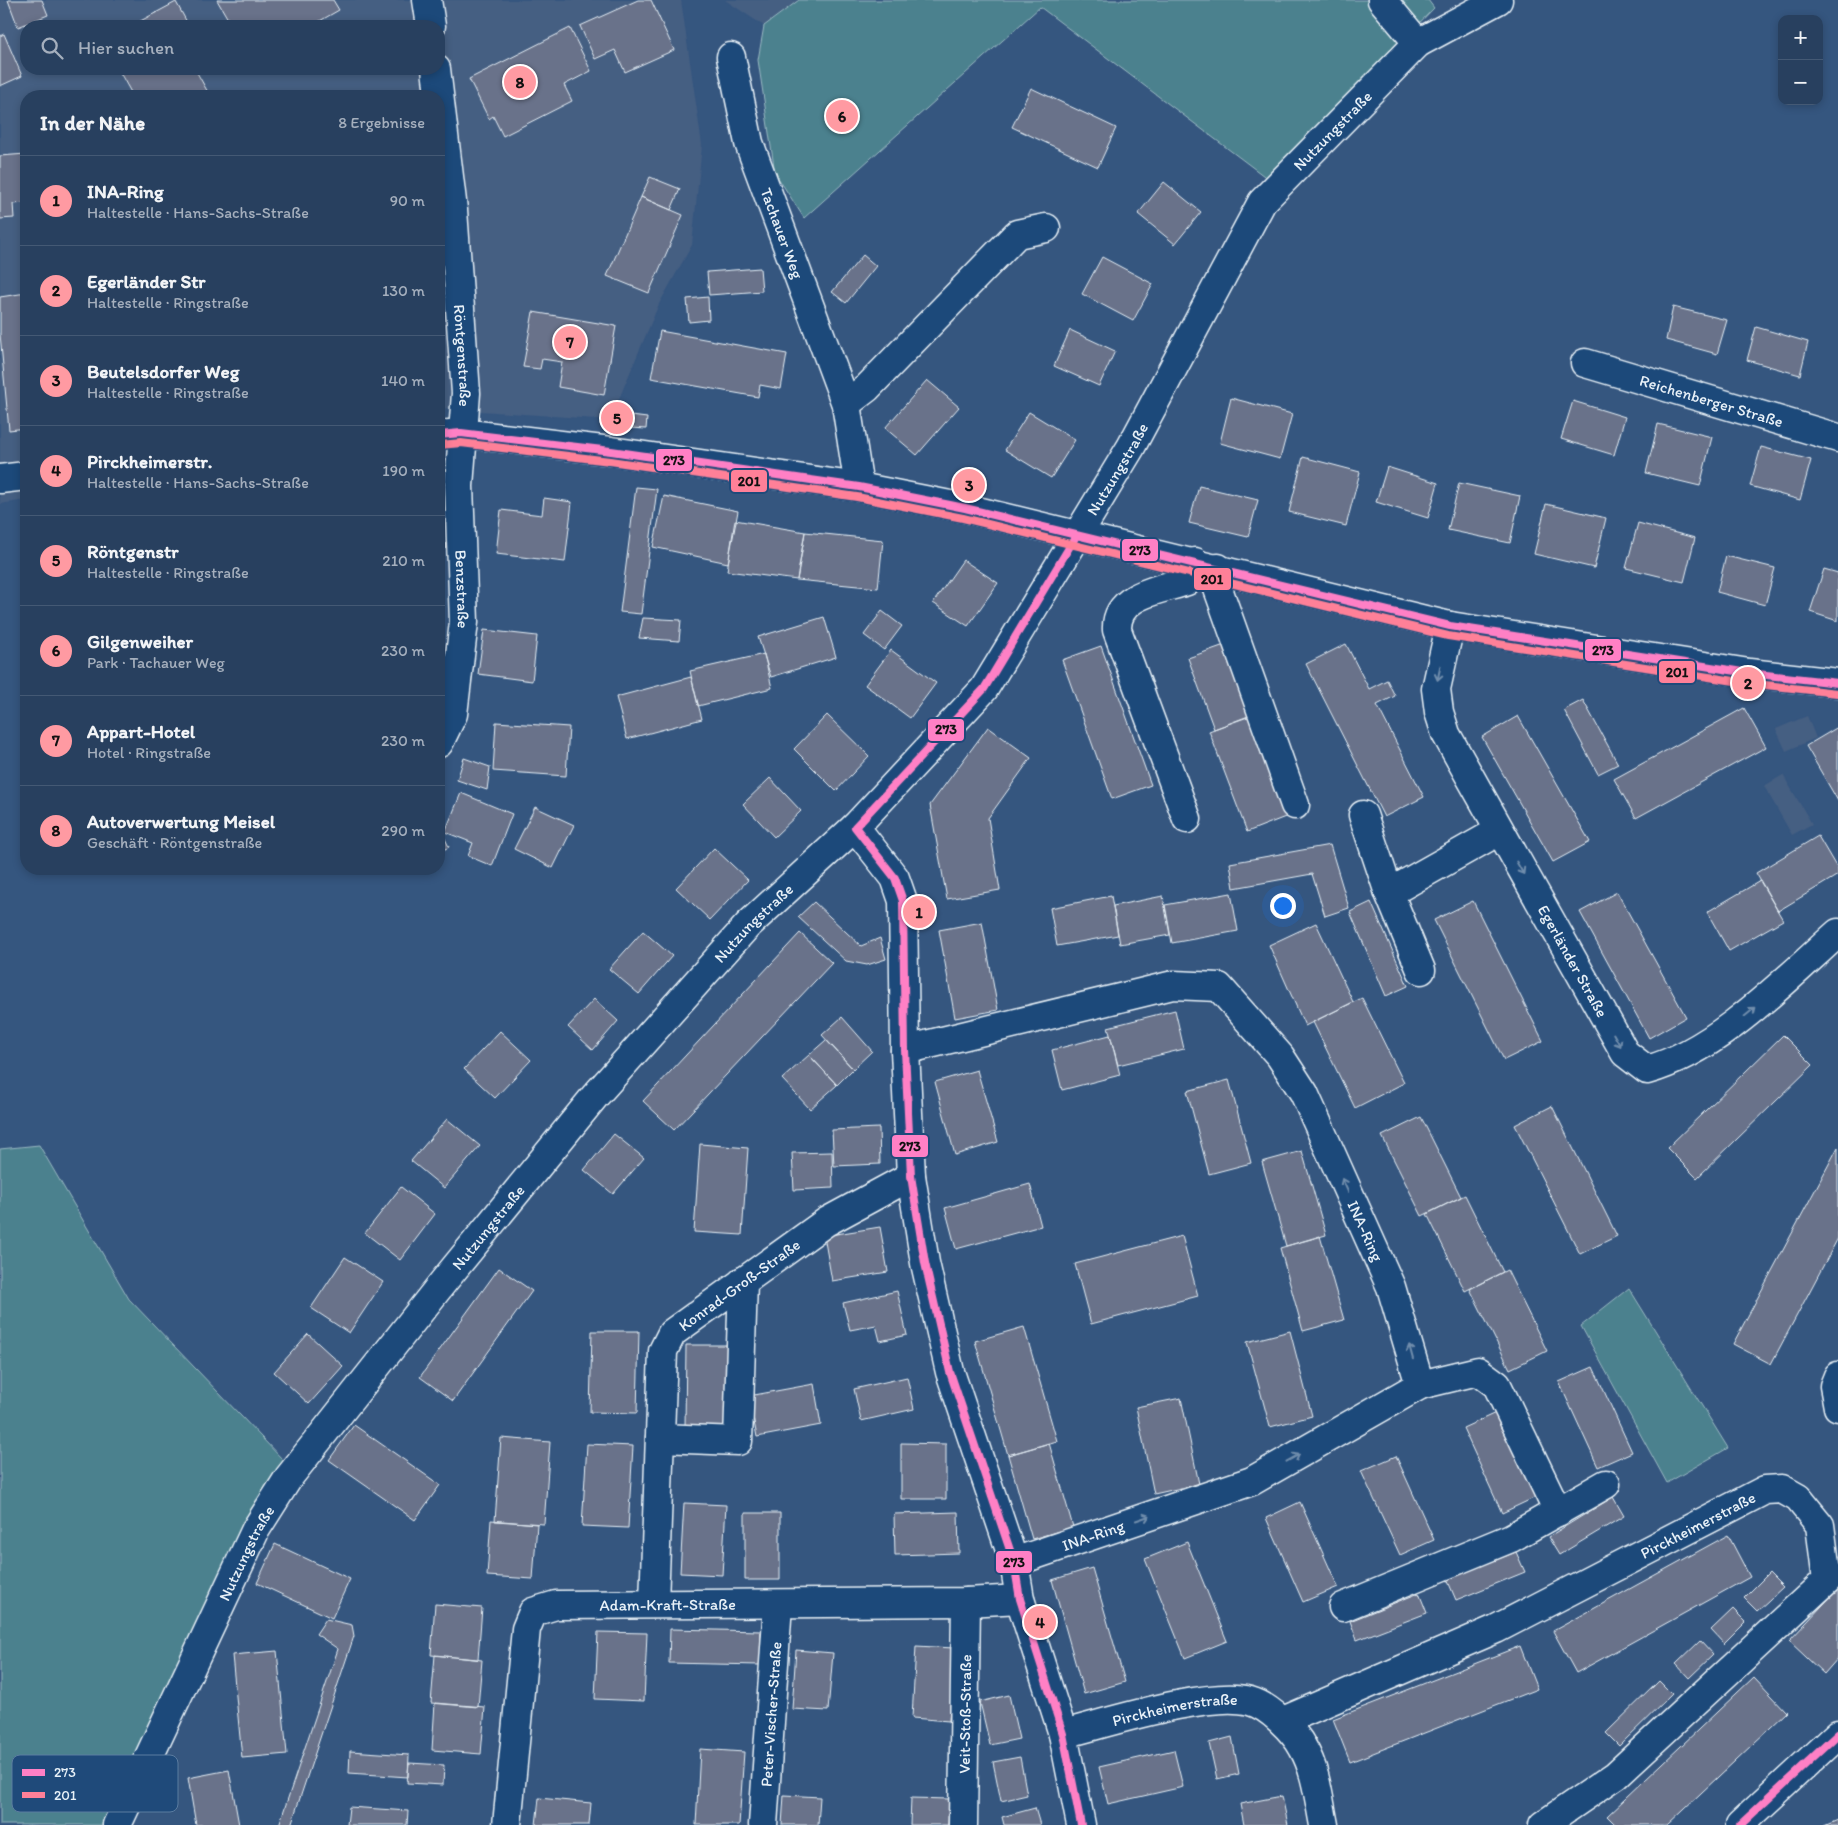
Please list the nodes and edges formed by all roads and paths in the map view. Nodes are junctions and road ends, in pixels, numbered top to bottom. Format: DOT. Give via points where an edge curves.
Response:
graph roads {
  1 [pos="427,0"];
  2 [pos="1382,0"];
  3 [pos="1498,0"];
  4 [pos="430,20"];
  5 [pos="1418,43"];
  6 [pos="731,58"];
  7 [pos="436,75"];
  8 [pos="437,90"];
  9 [pos="445,197"];
  10 [pos="446,211"];
  11 [pos="1046,228"];
  12 [pos="1585,363"];
  13 [pos="846,404"];
  14 [pos="450,434"];
  15 [pos="1838,438"];
  16 [pos="859,487"];
  17 [pos="1076,536"];
  18 [pos="1207,565"];
  19 [pos="1450,626"];
  20 [pos="1838,683"];
  21 [pos="445,731"];
  22 [pos="1295,805"];
  23 [pos="1363,815"];
  24 [pos="1187,819"];
  25 [pos="855,827"];
  26 [pos="1499,831"];
  27 [pos="1389,893"];
  28 [pos="1838,933"];
  29 [pos="1421,970"];
  30 [pos="905,1050"];
  31 [pos="911,1176"];
  32 [pos="743,1281"];
  33 [pos="1838,1376"];
  34 [pos="1420,1385"];
  35 [pos="1838,1408"];
  36 [pos="660,1438"];
  37 [pos="1606,1484"];
  38 [pos="1558,1512"];
  39 [pos="1014,1562"];
  40 [pos="1020,1599"];
  41 [pos="966,1602"];
  42 [pos="654,1603"];
  43 [pos="778,1604"];
  44 [pos="1343,1607"];
  45 [pos="1283,1721"];
  46 [pos="1063,1734"];
  47 [pos="1838,1734"];
  48 [pos="150,1755"];
  49 [pos="123,1812"];
  50 [pos="1748,1823"];
  51 [pos="117,1825"];
  52 [pos="508,1825"];
  53 [pos="763,1825"];
  54 [pos="963,1825"];
  55 [pos="1082,1825"];
  56 [pos="1324,1825"];
  57 [pos="1543,1825"];
  1 -- 4 [label="street"];
  2 -- 5 [label="street"];
  3 -- 5 [label="street, Nutzungstraße"];
  5 -- 17 [label="street, Nutzungstraße" via="1262,202 1131,447"];
  6 -- 13 [label="street, Tachauer Weg" via="749,143"];
  7 -- 8 [label="street, Röntgenstraße"];
  9 -- 10 [label="street, Röntgenstraße"];
  10 -- 14 [label="street, Röntgenstraße" via="466,393"];
  11 -- 13 [label="street" via="1017,234 867,388"];
  12 -- 15 [label="street, Reichenberger Straße"];
  13 -- 16 [label="street, Tachauer Weg"];
  14 -- 16 [label="street" via="611,452"];
  14 -- 21 [label="street, Benzstraße" via="460,486 464,622 454,714"];
  16 -- 17 [label="street" via="965,508"];
  17 -- 18 [label="street"];
  17 -- 25 [label="street, Nutzungstraße" via="984,688"];
  18 -- 19 [label="street"];
  18 -- 22 [label="street"];
  18 -- 24 [label="street" via="1187,581 1133,598 1123,606 1116,619 1116,630"];
  19 -- 20 [label="street" via="1684,664"];
  19 -- 26 [label="street, Egerländer Straße, one-way" via="1436,689 1439,712 1446,734"];
  23 -- 27 [label="street"];
  25 -- 30 [label="street" via="895,878 902,901"];
  25 -- 48 [label="street, Nutzungstraße" via="748,926 595,1096 444,1280 289,1478 256,1529"];
  26 -- 27 [label="street"];
  26 -- 28 [label="street, Egerländer Straße, one-way" via="1624,1052 1647,1070 1672,1063 1747,1015"];
  27 -- 29 [label="street"];
  30 -- 31 [label="street"];
  34 -- 30 [label="street, INA-Ring, one-way" via="1391,1287 1304,1093 1280,1056 1219,988 1173,985"];
  31 -- 32 [label="street, Konrad-Groß-Straße" via="826,1222"];
  31 -- 39 [label="street" via="925,1263 950,1372"];
  32 -- 36 [label="street, Konrad-Groß-Straße" via="672,1333 663,1351"];
  32 -- 36 [label="street" via="738,1441"];
  33 -- 35 [label="street" via="1834,1386"];
  34 -- 38 [label="street" via="1478,1371 1497,1385"];
  39 -- 34 [label="street, INA-Ring, one-way" via="1252,1481"];
  36 -- 42 [label="street, Konrad-Groß-Straße"];
  37 -- 38 [label="street"];
  38 -- 44 [label="street" via="1510,1538"];
  39 -- 40 [label="street"];
  40 -- 41 [label="street, Adam-Kraft-Straße"];
  40 -- 46 [label="street"];
  41 -- 43 [label="street, Adam-Kraft-Straße"];
  41 -- 54 [label="street, Veit-Stoß-Straße"];
  42 -- 43 [label="street, Adam-Kraft-Straße"];
  42 -- 52 [label="street, Adam-Kraft-Straße" via="556,1605 533,1612 526,1629"];
  43 -- 53 [label="street, Peter-Vischer-Straße"];
  45 -- 46 [label="street, Pirckheimerstraße" via="1250,1701 1206,1699"];
  45 -- 56 [label="street, Pirckheimerstraße" via="1304,1748 1316,1783"];
  45 -- 57 [label="street, Pirckheimerstraße" via="1496,1630 1765,1490 1782,1489 1798,1498 1820,1525 1827,1580 1616,1775"];
  46 -- 55 [label="street"];
  47 -- 50 [label="street"];
  49 -- 51 [label="street, Nutzungstraße"];
}
